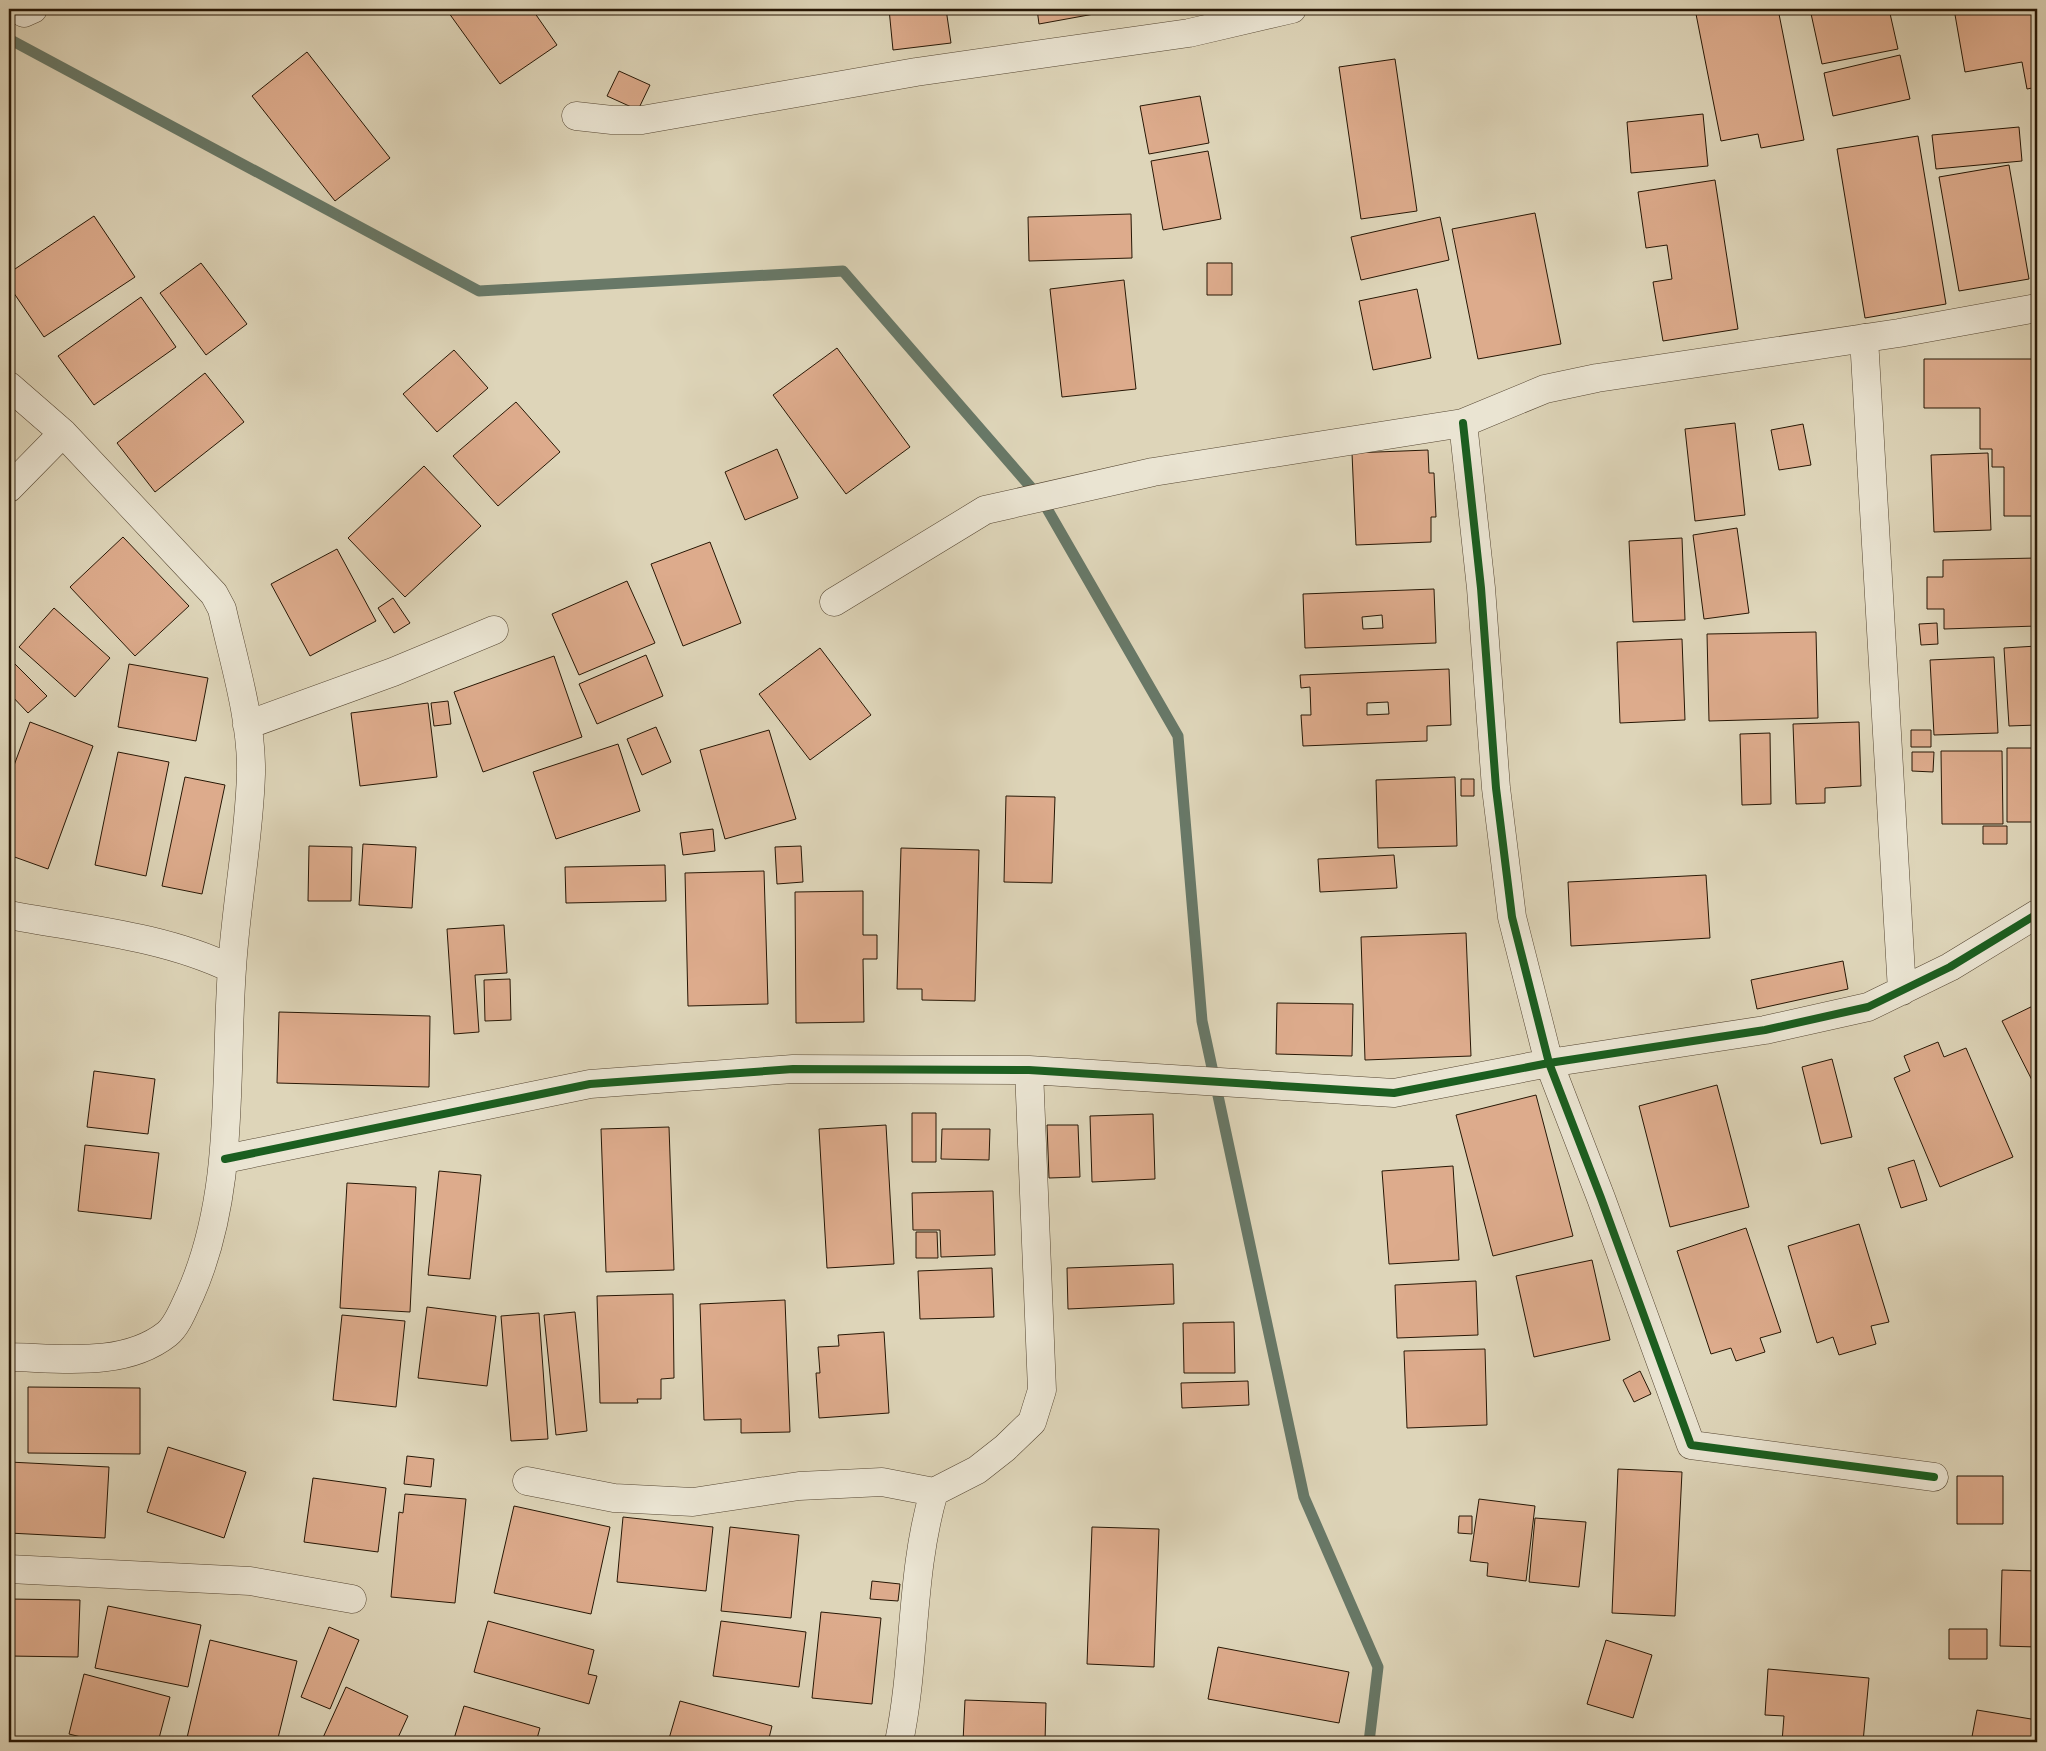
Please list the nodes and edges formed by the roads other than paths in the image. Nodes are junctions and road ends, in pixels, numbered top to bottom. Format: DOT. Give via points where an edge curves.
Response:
graph roads {
  1 [pos="1292,9"];
  2 [pos="576,116"];
  3 [pos="2037,308"];
  4 [pos="1864,338"];
  5 [pos="9,386"];
  6 [pos="1463,423"];
  7 [pos="64,433"];
  8 [pos="9,488"];
  9 [pos="834,602"];
  10 [pos="494,630"];
  11 [pos="247,725"];
  12 [pos="2037,914"];
  13 [pos="9,915"];
  14 [pos="232,969"];
  15 [pos="1902,991"];
  16 [pos="1548,1063"];
  17 [pos="1029,1070"];
  18 [pos="225,1158"];
  19 [pos="9,1357"];
  20 [pos="1934,1476"];
  21 [pos="527,1481"];
  22 [pos="934,1492"];
  23 [pos="9,1569"];
  24 [pos="352,1599"];
  25 [pos="899,1742"];
  1 -- 2 [label="street" via="1189,34 916,72 642,120"];
  3 -- 4 [label="street"];
  4 -- 6 [label="street" via="1597,378 1545,389"];
  4 -- 15 [label="street"];
  5 -- 7 [label="street"];
  6 -- 9 [label="street" via="1154,472 985,510"];
  6 -- 16 [label="street" via="1481,588 1496,788 1512,917"];
  7 -- 8 [label="street"];
  7 -- 11 [label="street" via="214,594 222,609"];
  10 -- 11 [label="street" via="393,672"];
  11 -- 14 [label="street" via="251,773"];
  12 -- 15 [label="street" via="1950,967"];
  13 -- 14 [label="street" via="143,940 194,953"];
  14 -- 18 [label="street"];
  15 -- 16 [label="street" via="1868,1007 1765,1030"];
  16 -- 17 [label="street" via="1394,1093"];
  16 -- 20 [label="street" via="1691,1444"];
  17 -- 18 [label="street" via="793,1069 590,1084"];
  17 -- 22 [label="street" via="1042,1390 1032,1422 1006,1448 977,1470"];
  18 -- 19 [label="street" via="204,1264 182,1313 169,1332 149,1345 101,1358"];
  21 -- 22 [label="street" via="614,1498 693,1502 800,1486 882,1482"];
  22 -- 25 [label="street" via="927,1514"];
  23 -- 24 [label="street" via="250,1581"];
}
